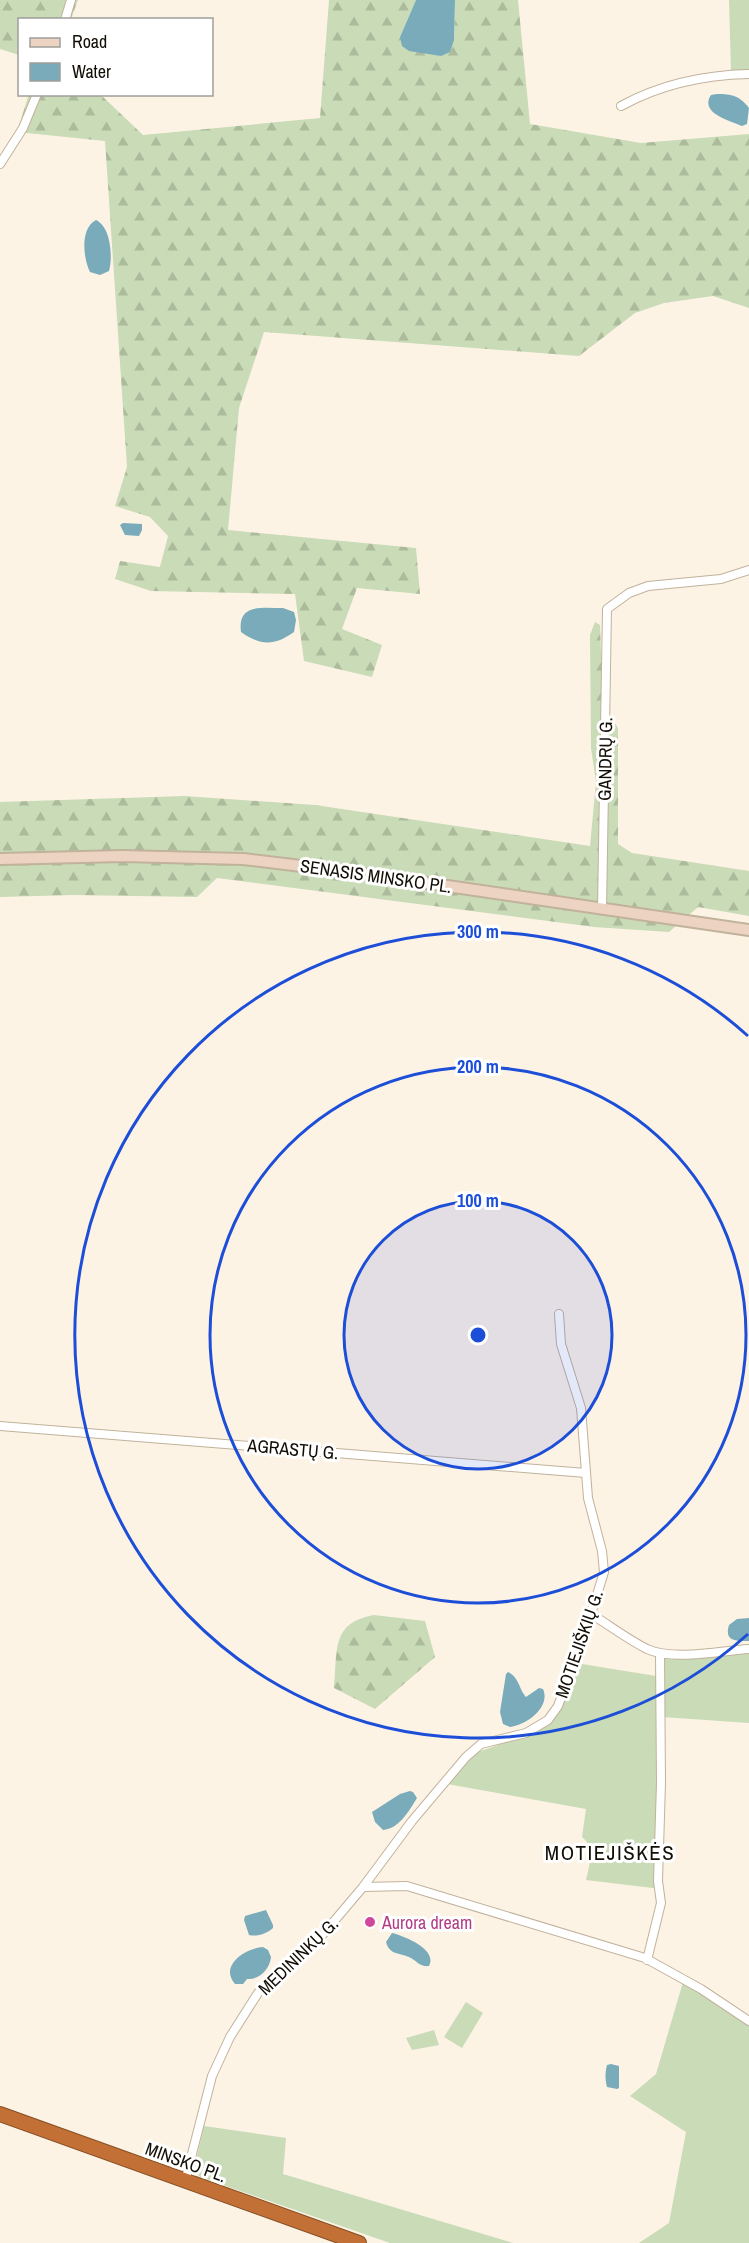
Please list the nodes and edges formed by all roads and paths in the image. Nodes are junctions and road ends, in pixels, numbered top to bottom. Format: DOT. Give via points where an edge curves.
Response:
graph roads {
  1 [pos="71,0"];
  2 [pos="66,18"];
  3 [pos="749,74"];
  4 [pos="36,96"];
  5 [pos="621,106"];
  6 [pos="0,164"];
  7 [pos="749,570"];
  8 [pos="0,859"];
  9 [pos="602,909"];
  10 [pos="749,930"];
  11 [pos="559,1314"];
  12 [pos="0,1426"];
  13 [pos="586,1473"];
  14 [pos="591,1614"];
  15 [pos="749,1649"];
  16 [pos="660,1653"];
  17 [pos="363,1887"];
  18 [pos="647,1960"];
  19 [pos="749,2022"];
  20 [pos="0,2114"];
  21 [pos="185,2181"];
  22 [pos="359,2243"];
  1 -- 2 [label="street"];
  3 -- 5 [label="street" via="677,82"];
  4 -- 6 [label="street"];
  7 -- 9 [label="street, GANDRŲ G." via="721,579 648,586 629,593 607,609"];
  8 -- 9 [label="main road, SENASIS MINSKO PL." via="122,856 243,860"];
  9 -- 10 [label="main road, SENASIS MINSKO PL."];
  11 -- 13 [label="street, MOTIEJIŠKIŲ G." via="561,1344 581,1408"];
  12 -- 13 [label="street, AGRASTŲ G."];
  13 -- 14 [label="street, MOTIEJIŠKIŲ G." via="604,1572"];
  14 -- 16 [label="street"];
  14 -- 17 [label="street, MOTIEJIŠKIŲ G." via="558,1706 548,1720 526,1733 481,1744 466,1757"];
  15 -- 16 [label="street"];
  16 -- 18 [label="street" via="661,1903"];
  17 -- 18 [label="street" via="407,1886"];
  17 -- 21 [label="street, MEDININKŲ G." via="313,1946 258,1993 230,2037 212,2076"];
  18 -- 19 [label="street" via="701,1989"];
  20 -- 21 [label="highway, MINSKO PL."];
  21 -- 22 [label="highway, MINSKO PL."];
}
